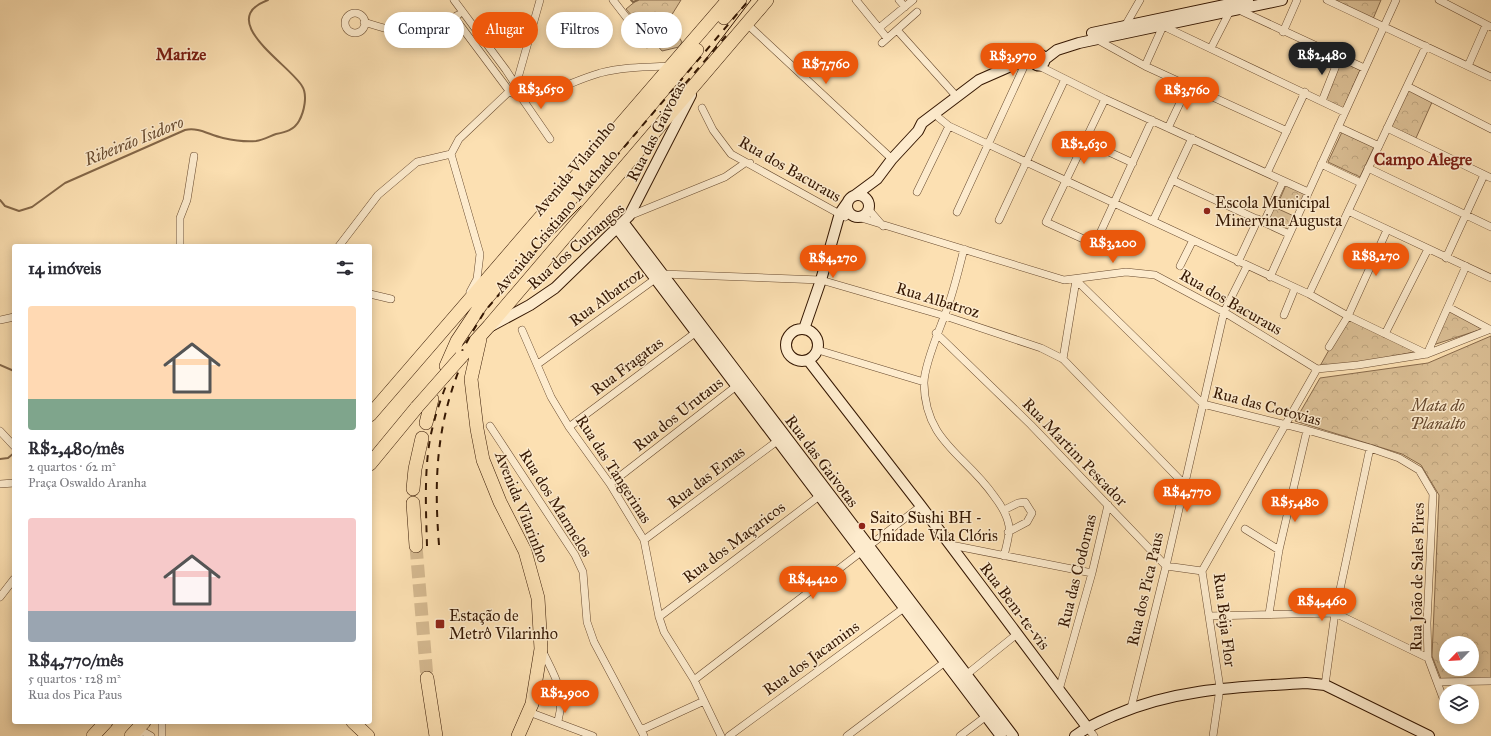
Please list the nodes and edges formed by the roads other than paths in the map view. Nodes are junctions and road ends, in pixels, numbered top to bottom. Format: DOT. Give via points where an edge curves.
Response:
graph roads {
  1 [pos="454,0"];
  2 [pos="540,0"];
  3 [pos="613,0"];
  4 [pos="728,0"];
  5 [pos="740,0"];
  6 [pos="767,0"];
  7 [pos="856,0"];
  8 [pos="899,0"];
  9 [pos="913,0"];
  10 [pos="1140,0"];
  11 [pos="1248,0"];
  12 [pos="1282,0"];
  13 [pos="1297,0"];
  14 [pos="1326,0"];
  15 [pos="1396,0"];
  16 [pos="1439,0"];
  17 [pos="905,7"];
  18 [pos="1232,7"];
  19 [pos="463,11"];
  20 [pos="622,12"];
  21 [pos="917,12"];
  22 [pos="364,22"];
  23 [pos="1162,22"];
  24 [pos="746,24"];
  25 [pos="1489,26"];
  26 [pos="384,28"];
  27 [pos="879,28"];
  28 [pos="1384,28"];
  29 [pos="1126,29"];
  30 [pos="464,30"];
  31 [pos="897,30"];
  32 [pos="1283,32"];
  33 [pos="1095,36"];
  34 [pos="1426,46"];
  35 [pos="1211,48"];
  36 [pos="1339,58"];
  37 [pos="1037,61"];
  38 [pos="671,66"];
  39 [pos="1145,66"];
  40 [pos="1468,66"];
  41 [pos="1364,68"];
  42 [pos="992,76"];
  43 [pos="1491,77"];
  44 [pos="1065,79"];
  45 [pos="699,81"];
  46 [pos="516,85"];
  47 [pos="1188,86"];
  48 [pos="1407,86"];
  49 [pos="510,92"];
  50 [pos="1305,92"];
  51 [pos="519,96"];
  52 [pos="957,97"];
  53 [pos="1105,99"];
  54 [pos="1322,101"];
  55 [pos="702,108"];
  56 [pos="1344,112"];
  57 [pos="939,118"];
  58 [pos="1152,120"];
  59 [pos="949,126"];
  60 [pos="1338,127"];
  61 [pos="1168,128"];
  62 [pos="1387,128"];
  63 [pos="1491,128"];
  64 [pos="918,131"];
  65 [pos="1287,131"];
  66 [pos="1192,138"];
  67 [pos="550,139"];
  68 [pos="1085,141"];
  69 [pos="989,144"];
  70 [pos="1379,146"];
  71 [pos="451,154"];
  72 [pos="194,156"];
  73 [pos="892,159"];
  74 [pos="1026,162"];
  75 [pos="750,163"];
  76 [pos="1133,163"];
  77 [pos="1321,164"];
  78 [pos="1368,168"];
  79 [pos="1267,173"];
  80 [pos="1488,176"];
  81 [pos="878,180"];
  82 [pos="1067,180"];
  83 [pos="1172,180"];
  84 [pos="1283,181"];
  85 [pos="1361,183"];
  86 [pos="917,192"];
  87 [pos="1308,192"];
  88 [pos="851,200"];
  89 [pos="1114,202"];
  90 [pos="869,205"];
  91 [pos="1348,211"];
  92 [pos="957,212"];
  93 [pos="1466,215"];
  94 [pos="846,217"];
  95 [pos="999,220"];
  96 [pos="1261,220"];
  97 [pos="1153,221"];
  98 [pos="623,222"];
  99 [pos="884,226"];
  100 [pos="1491,227"];
  101 [pos="1387,230"];
  102 [pos="1289,234"];
  103 [pos="1192,240"];
  104 [pos="180,244"];
  105 [pos="341,244"];
  106 [pos="1428,249"];
  107 [pos="964,250"];
  108 [pos="1446,258"];
  109 [pos="1238,262"];
  110 [pos="1180,266"];
  111 [pos="1247,266"];
  112 [pos="1466,266"];
  113 [pos="659,276"];
  114 [pos="1270,277"];
  115 [pos="1491,278"];
  116 [pos="821,280"];
  117 [pos="1076,280"];
  118 [pos="1295,288"];
  119 [pos="372,294"];
  120 [pos="1309,294"];
  121 [pos="391,299"];
  122 [pos="1448,307"];
  123 [pos="1224,312"];
  124 [pos="458,315"];
  125 [pos="1284,315"];
  126 [pos="944,316"];
  127 [pos="1348,316"];
  128 [pos="12,317"];
  129 [pos="0,320"];
  130 [pos="804,329"];
  131 [pos="1491,329"];
  132 [pos="522,330"];
  133 [pos="699,330"];
  134 [pos="485,331"];
  135 [pos="936,333"];
  136 [pos="1385,334"];
  137 [pos="1329,347"];
  138 [pos="818,350"];
  139 [pos="1427,354"];
  140 [pos="1063,359"];
  141 [pos="808,360"];
  142 [pos="538,364"];
  143 [pos="446,366"];
  144 [pos="1317,368"];
  145 [pos="924,382"];
  146 [pos="740,383"];
  147 [pos="432,399"];
  148 [pos="1202,404"];
  149 [pos="372,413"];
  150 [pos="426,423"];
  151 [pos="1286,424"];
  152 [pos="490,426"];
  153 [pos="569,427"];
  154 [pos="1306,430"];
  155 [pos="1,432"];
  156 [pos="422,438"];
  157 [pos="780,439"];
  158 [pos="12,444"];
  159 [pos="1370,448"];
  160 [pos="372,462"];
  161 [pos="12,483"];
  162 [pos="0,484"];
  163 [pos="610,484"];
  164 [pos="1184,484"];
  165 [pos="413,489"];
  166 [pos="823,493"];
  167 [pos="1433,494"];
  168 [pos="413,503"];
  169 [pos="1108,505"];
  170 [pos="921,506"];
  171 [pos="1004,510"];
  172 [pos="1245,530"];
  173 [pos="1008,532"];
  174 [pos="644,540"];
  175 [pos="951,545"];
  176 [pos="416,546"];
  177 [pos="865,549"];
  178 [pos="1279,550"];
  179 [pos="1004,556"];
  180 [pos="1166,566"];
  181 [pos="1202,571"];
  182 [pos="1092,574"];
  183 [pos="12,581"];
  184 [pos="2,588"];
  185 [pos="0,597"];
  186 [pos="907,605"];
  187 [pos="1335,613"];
  188 [pos="1269,614"];
  189 [pos="659,616"];
  190 [pos="1209,616"];
  191 [pos="1018,634"];
  192 [pos="541,649"];
  193 [pos="1428,658"];
  194 [pos="948,659"];
  195 [pos="966,674"];
  196 [pos="427,678"];
  197 [pos="694,680"];
  198 [pos="1438,682"];
  199 [pos="1491,682"];
  200 [pos="1325,685"];
  201 [pos="1439,685"];
  202 [pos="1220,688"];
  203 [pos="1059,690"];
  204 [pos="704,701"];
  205 [pos="1131,708"];
  206 [pos="529,712"];
  207 [pos="990,713"];
  208 [pos="558,721"];
  209 [pos="104,724"];
  210 [pos="142,724"];
  211 [pos="162,724"];
  212 [pos="354,724"];
  213 [pos="1087,727"];
  214 [pos="642,733"];
  215 [pos="132,735"];
  216 [pos="93,736"];
  217 [pos="151,736"];
  218 [pos="162,736"];
  219 [pos="368,736"];
  220 [pos="436,736"];
  221 [pos="518,736"];
  222 [pos="593,736"];
  223 [pos="721,736"];
  224 [pos="729,736"];
  225 [pos="846,736"];
  226 [pos="960,736"];
  227 [pos="1001,736"];
  228 [pos="1013,736"];
  229 [pos="1075,736"];
  230 [pos="1094,736"];
  231 [pos="1213,736"];
  232 [pos="1429,736"];
  1 -- 19 [label="street"];
  2 -- 46 [label="street"];
  3 -- 20 [label="street"];
  4 -- 38 [label="highway, Avenida Cristiano Machado"];
  5 -- 143 [label="highway, Avenida Vilarinho" via="481,305 457,341"];
  6 -- 24 [label="highway, Avenida Cristiano Machado"];
  7 -- 27 [label="street"];
  8 -- 17 [label="street"];
  9 -- 17 [label="street"];
  10 -- 29 [label="street"];
  11 -- 18 [label="street"];
  12 -- 18 [label="street"];
  13 -- 32 [label="street"];
  14 -- 28 [label="street"];
  15 -- 28 [label="street"];
  16 -- 25 [label="street"];
  17 -- 27 [label="street"];
  18 -- 23 [label="street"];
  18 -- 32 [label="street"];
  18 -- 35 [label="street"];
  19 -- 46 [label="street"];
  21 -- 31 [label="street"];
  22 -- 26 [label="street"];
  23 -- 29 [label="street"];
  23 -- 35 [label="street"];
  23 -- 39 [label="street"];
  24 -- 45 [label="highway, Avenida Cristiano Machado"];
  24 -- 73 [label="street"];
  25 -- 40 [label="street"];
  27 -- 31 [label="street" via="884,41"];
  28 -- 34 [label="street"];
  28 -- 41 [label="street"];
  29 -- 33 [label="street"];
  30 -- 49 [label="street"];
  31 -- 52 [label="street"];
  32 -- 36 [label="street"];
  33 -- 37 [label="street" via="1055,44"];
  33 -- 39 [label="street"];
  34 -- 40 [label="street"];
  34 -- 48 [label="street"];
  35 -- 50 [label="street"];
  36 -- 41 [label="street"];
  36 -- 54 [label="street"];
  37 -- 42 [label="street"];
  37 -- 44 [label="street"];
  37 -- 69 [label="street"];
  38 -- 51 [label="street" via="616,70 539,96"];
  38 -- 124 [label="highway, Avenida Cristiano Machado"];
  39 -- 47 [label="street"];
  40 -- 43 [label="street"];
  41 -- 56 [label="street"];
  42 -- 52 [label="street" via="979,80"];
  42 -- 57 [label="street" via="983,86"];
  44 -- 53 [label="street"];
  44 -- 74 [label="street"];
  45 -- 98 [label="street, Rua das Gaivotas"];
  45 -- 134 [label="highway, Avenida Cristiano Machado"];
  46 -- 49 [label="street"];
  46 -- 51 [label="street"];
  47 -- 61 [label="street"];
  47 -- 65 [label="street"];
  48 -- 62 [label="street"];
  48 -- 63 [label="street"];
  49 -- 51 [label="street"];
  49 -- 71 [label="street" via="459,139"];
  50 -- 54 [label="street"];
  50 -- 65 [label="street"];
  51 -- 67 [label="street"];
  52 -- 64 [label="street" via="922,123"];
  53 -- 58 [label="street"];
  53 -- 68 [label="street"];
  54 -- 56 [label="street"];
  55 -- 75 [label="street, Rua dos Bacuraus" via="721,142 731,154"];
  56 -- 60 [label="street"];
  57 -- 59 [label="street"];
  57 -- 64 [label="street" via="927,128"];
  58 -- 61 [label="street"];
  58 -- 76 [label="street"];
  59 -- 69 [label="street"];
  59 -- 86 [label="street"];
  60 -- 70 [label="street"];
  60 -- 77 [label="street"];
  61 -- 66 [label="street"];
  62 -- 70 [label="street"];
  62 -- 80 [label="street"];
  64 -- 73 [label="street"];
  65 -- 79 [label="street"];
  66 -- 79 [label="street"];
  66 -- 83 [label="street"];
  68 -- 76 [label="street"];
  68 -- 82 [label="street"];
  69 -- 74 [label="street"];
  69 -- 92 [label="street"];
  70 -- 78 [label="street"];
  71 -- 105 [label="street" via="417,162 378,195"];
  71 -- 124 [label="street" via="480,254 477,279"];
  72 -- 104 [label="street" via="187,200 180,218"];
  73 -- 81 [label="street"];
  74 -- 82 [label="street"];
  74 -- 95 [label="street"];
  75 -- 94 [label="street, Rua dos Bacuraus"];
  75 -- 98 [label="street, Rua dos Curiangos" via="725,177"];
  76 -- 89 [label="street"];
  77 -- 85 [label="street"];
  77 -- 87 [label="street"];
  78 -- 85 [label="street"];
  78 -- 93 [label="street"];
  79 -- 84 [label="street"];
  80 -- 93 [label="street"];
  81 -- 88 [label="street"];
  81 -- 90 [label="street"];
  82 -- 89 [label="street"];
  82 -- 89 [label="street" via="1046,222 1093,242"];
  83 -- 96 [label="street"];
  83 -- 97 [label="street"];
  84 -- 87 [label="street"];
  84 -- 96 [label="street"];
  85 -- 91 [label="street"];
  87 -- 102 [label="street"];
  88 -- 90 [label="street" via="864,197"];
  88 -- 94 [label="street"];
  89 -- 97 [label="street"];
  90 -- 94 [label="street" via="865,215"];
  90 -- 99 [label="street" via="873,215"];
  91 -- 101 [label="street"];
  91 -- 120 [label="street"];
  93 -- 100 [label="street"];
  93 -- 108 [label="street"];
  94 -- 99 [label="street, Rua dos Bacuraus"];
  94 -- 116 [label="street"];
  96 -- 102 [label="street"];
  96 -- 109 [label="street"];
  97 -- 103 [label="street"];
  98 -- 113 [label="street, Rua das Gaivotas"];
  98 -- 134 [label="street, Rua dos Curiangos" via="543,297"];
  99 -- 107 [label="street, Rua dos Bacuraus"];
  101 -- 106 [label="street"];
  101 -- 127 [label="street"];
  102 -- 114 [label="street"];
  103 -- 109 [label="street"];
  103 -- 110 [label="street"];
  106 -- 108 [label="street"];
  106 -- 136 [label="street"];
  107 -- 117 [label="street, Rua dos Bacuraus" via="1064,280"];
  107 -- 126 [label="street"];
  108 -- 112 [label="street"];
  109 -- 111 [label="street"];
  111 -- 114 [label="street"];
  111 -- 123 [label="street, Rua dos Pica Paus"];
  112 -- 115 [label="street"];
  112 -- 122 [label="street"];
  113 -- 116 [label="street, Rua Albatroz"];
  113 -- 133 [label="street, Rua das Gaivotas"];
  113 -- 142 [label="street, Rua Albatroz"];
  114 -- 118 [label="street"];
  116 -- 126 [label="street, Rua Albatroz"];
  116 -- 130 [label="street"];
  117 -- 123 [label="street, Rua dos Bacuraus" via="1126,272 1155,275"];
  117 -- 140 [label="street"];
  117 -- 148 [label="street, Rua das Cotovias"];
  118 -- 120 [label="street"];
  118 -- 125 [label="street"];
  119 -- 121 [label="street"];
  120 -- 127 [label="street"];
  122 -- 131 [label="street"];
  122 -- 139 [label="street"];
  123 -- 144 [label="street, Rua dos Bacuraus"];
  123 -- 148 [label="street, Rua dos Pica Paus"];
  124 -- 149 [label="highway, Avenida Cristiano Machado"];
  126 -- 135 [label="street"];
  126 -- 140 [label="street, Rua Albatroz" via="1041,348"];
  127 -- 136 [label="street"];
  127 -- 137 [label="street"];
  128 -- 129 [label="street"];
  130 -- 138 [label="street" via="816,337"];
  130 -- 141 [label="street" via="792,333 786,347 795,360"];
  131 -- 139 [label="street"];
  132 -- 142 [label="street, Rua das Tangerinas"];
  133 -- 146 [label="street, Rua das Gaivotas"];
  133 -- 153 [label="street, Rua Fragatas"];
  134 -- 160 [label="highway, Avenida Cristiano Machado, bridge"];
  134 -- 192 [label="highway, Avenida Vilarinho" via="474,359 471,379 477,429 483,460 528,560 538,598"];
  135 -- 145 [label="street"];
  135 -- 169 [label="street, Rua Martim Pescador" via="1031,425"];
  136 -- 139 [label="street"];
  138 -- 141 [label="street"];
  138 -- 145 [label="street"];
  139 -- 144 [label="street" via="1358,365"];
  140 -- 164 [label="street, Rua Albatroz"];
  141 -- 170 [label="street, Rua Bem-te-vis"];
  142 -- 153 [label="street, Rua das Tangerinas" via="551,397"];
  144 -- 151 [label="street, Rua Beija Flor"];
  145 -- 171 [label="street" via="927,407 933,426 943,441 984,481"];
  146 -- 157 [label="street, Rua das Gaivotas"];
  146 -- 163 [label="street, Rua dos Urutaus"];
  147 -- 150 [label="highway"];
  148 -- 151 [label="street, Rua das Cotovias"];
  148 -- 164 [label="street, Rua dos Pica Paus"];
  151 -- 154 [label="street, Rua das Cotovias"];
  151 -- 181 [label="street, Rua Beija Flor"];
  152 -- 214 [label="street, Rua dos Marmelos" via="575,554 583,572 587,622 594,642"];
  153 -- 163 [label="street, Rua das Tangerinas"];
  154 -- 159 [label="street, Rua das Cotovias"];
  154 -- 178 [label="street"];
  155 -- 158 [label="street"];
  156 -- 165 [label="highway"];
  157 -- 166 [label="street, Rua das Gaivotas"];
  157 -- 174 [label="street, Rua das Emas"];
  159 -- 167 [label="street, Rua das Cotovias" via="1399,458 1419,470"];
  159 -- 187 [label="street"];
  161 -- 162 [label="street"];
  163 -- 174 [label="street, Rua das Tangerinas"];
  164 -- 180 [label="street, Rua dos Pica Paus"];
  166 -- 177 [label="street, Rua das Gaivotas"];
  166 -- 189 [label="street, Rua dos Maçaricos"];
  167 -- 193 [label="street, Rua João de Sales Pires" via="1427,623"];
  168 -- 176 [label="highway"];
  169 -- 180 [label="street, Rua Martim Pescador"];
  169 -- 182 [label="street, Rua das Codornas"];
  170 -- 175 [label="street, Rua Bem-te-vis"];
  170 -- 177 [label="street"];
  171 -- 173 [label="street" via="1009,526"];
  171 -- 173 [label="street" via="1025,502 1032,513 1027,522"];
  172 -- 178 [label="street"];
  173 -- 179 [label="street"];
  174 -- 189 [label="street, Rua das Tangerinas"];
  175 -- 179 [label="street"];
  175 -- 191 [label="street, Rua Bem-te-vis"];
  177 -- 186 [label="street, Rua das Gaivotas"];
  177 -- 197 [label="street"];
  178 -- 188 [label="street"];
  179 -- 182 [label="street"];
  180 -- 181 [label="street"];
  180 -- 205 [label="street, Rua dos Pica Paus"];
  181 -- 190 [label="street, Rua Beija Flor"];
  182 -- 203 [label="street, Rua das Codornas"];
  183 -- 184 [label="street"];
  184 -- 185 [label="street"];
  186 -- 194 [label="street, Rua das Gaivotas"];
  186 -- 224 [label="street, Rua dos Jacamins"];
  187 -- 188 [label="street"];
  187 -- 193 [label="street"];
  187 -- 200 [label="street"];
  188 -- 190 [label="street"];
  189 -- 197 [label="street, Rua das Tangerinas" via="664,632"];
  190 -- 202 [label="street, Rua Beija Flor"];
  191 -- 195 [label="street"];
  191 -- 203 [label="street, Rua Bem-te-vis"];
  192 -- 206 [label="highway, Avenida Vilarinho"];
  192 -- 208 [label="street" via="560,687 562,707"];
  193 -- 198 [label="street, Rua João de Sales Pires"];
  194 -- 195 [label="street, Rua das Gaivotas"];
  194 -- 207 [label="street, Rua das Gaivotas"];
  194 -- 225 [label="street"];
  195 -- 207 [label="street, Rua das Gaivotas"];
  196 -- 220 [label="highway"];
  197 -- 204 [label="street, Rua das Tangerinas"];
  198 -- 199 [label="street"];
  198 -- 201 [label="street, Rua João de Sales Pires"];
  200 -- 202 [label="street" via="1306,683"];
  200 -- 232 [label="street"];
  202 -- 205 [label="street" via="1191,692"];
  202 -- 231 [label="street, Rua Beija Flor"];
  203 -- 213 [label="street, Rua Bem-te-vis"];
  204 -- 214 [label="street"];
  204 -- 223 [label="street, Rua das Tangerinas"];
  205 -- 213 [label="street"];
  206 -- 208 [label="street"];
  206 -- 221 [label="highway, Avenida Vilarinho"];
  207 -- 226 [label="street"];
  207 -- 227 [label="street, Rua das Gaivotas"];
  207 -- 228 [label="street, Rua das Gaivotas"];
  208 -- 222 [label="street"];
  209 -- 216 [label="highway"];
  210 -- 215 [label="highway"];
  211 -- 218 [label="street"];
  212 -- 219 [label="highway"];
  213 -- 229 [label="street"];
  213 -- 230 [label="street, Rua Bem-te-vis"];
  215 -- 217 [label="street" via="144,732"];
}
